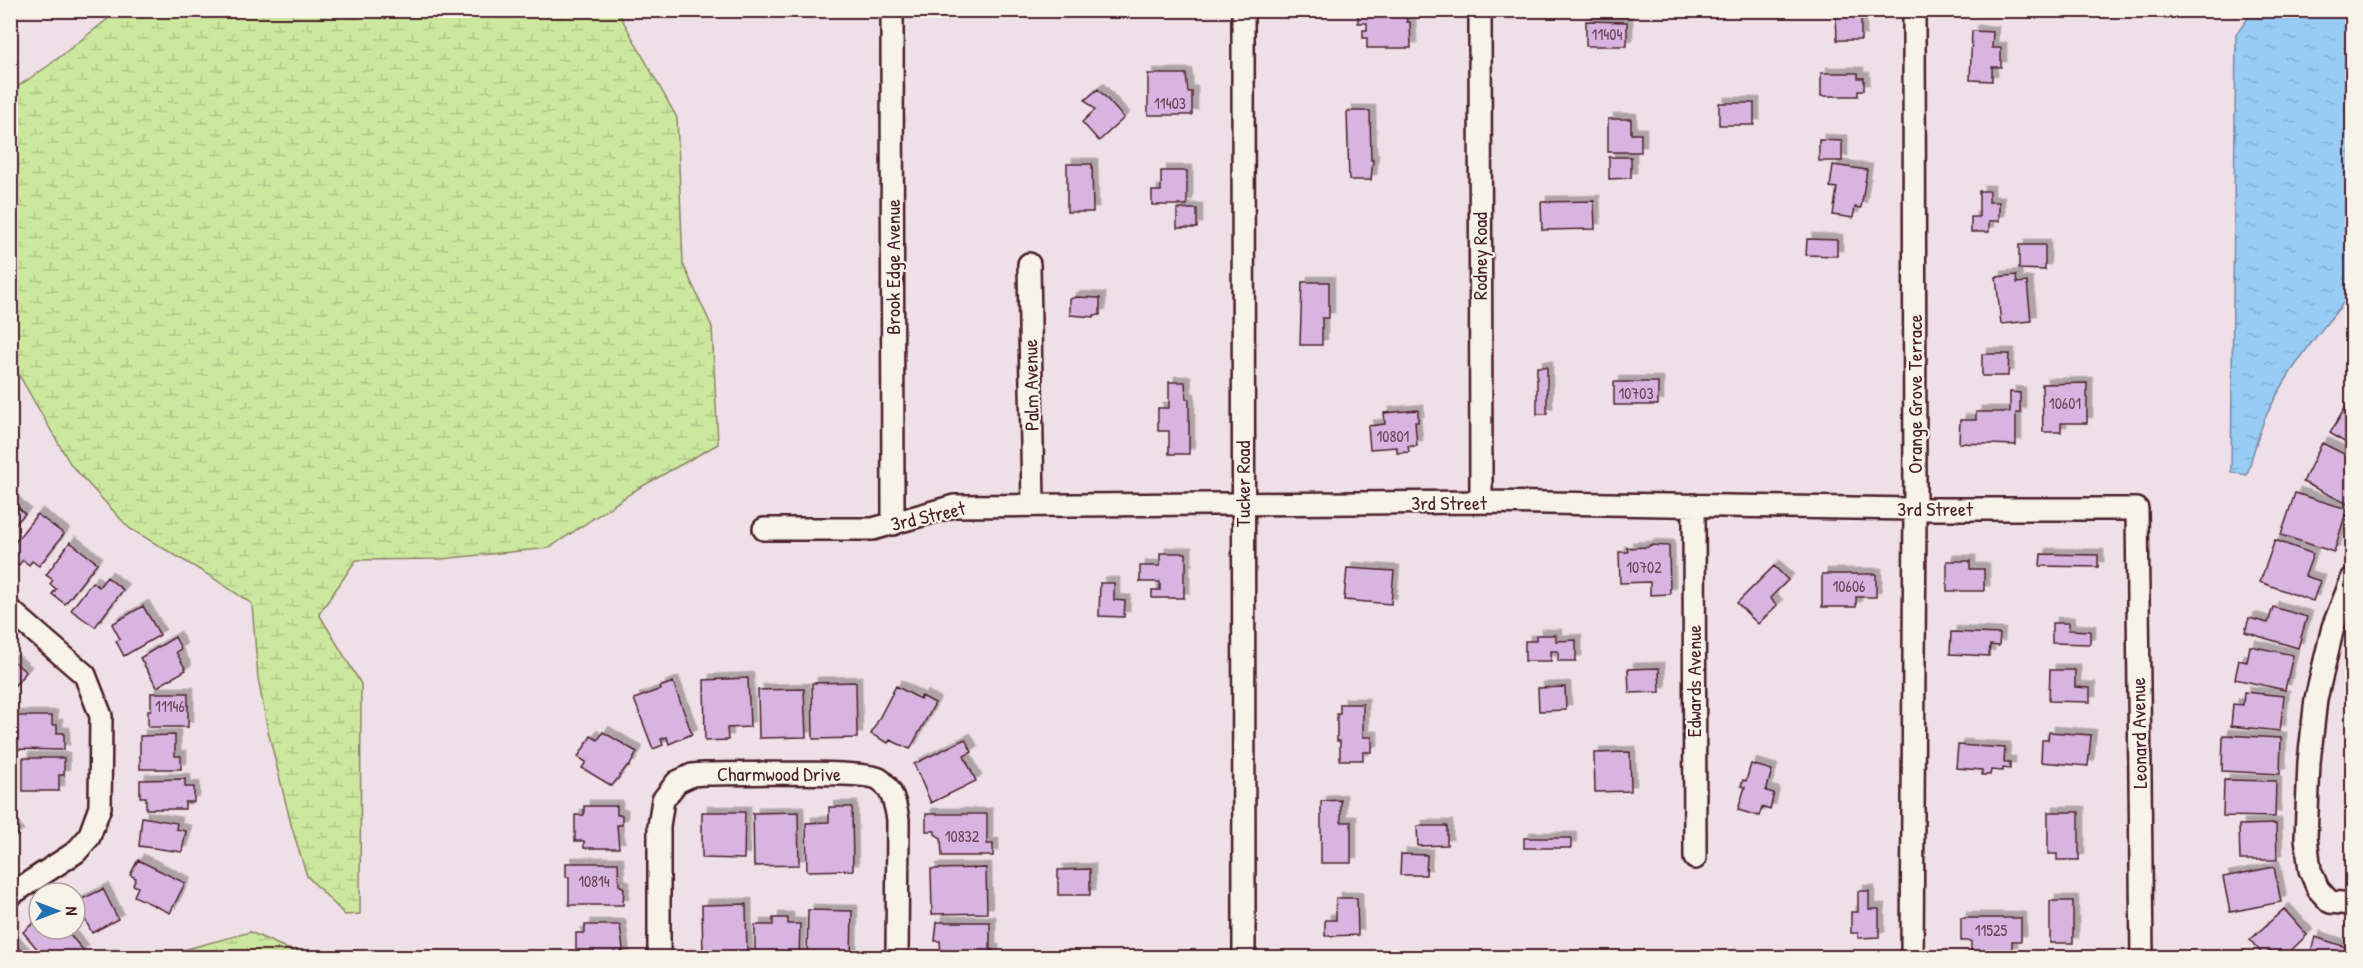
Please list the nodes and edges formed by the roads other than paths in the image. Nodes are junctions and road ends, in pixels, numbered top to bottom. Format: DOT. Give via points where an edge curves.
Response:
graph roads {
  1 [pos="892,10"];
  2 [pos="1243,10"];
  3 [pos="1480,10"];
  4 [pos="1914,10"];
  5 [pos="1029,264"];
  6 [pos="1480,502"];
  7 [pos="1243,504"];
  8 [pos="1032,505"];
  9 [pos="1694,505"];
  10 [pos="1915,509"];
  11 [pos="2137,509"];
  12 [pos="893,524"];
  13 [pos="764,529"];
  14 [pos="2352,579"];
  15 [pos="10,610"];
  16 [pos="1695,858"];
  17 [pos="10,895"];
  18 [pos="2352,904"];
  19 [pos="659,957"];
  20 [pos="897,957"];
  21 [pos="1244,957"];
  22 [pos="1912,957"];
  23 [pos="2142,957"];
  1 -- 12 [label="street, Brook Edge Avenue"];
  2 -- 7 [label="street, Tucker Road"];
  3 -- 6 [label="street, Rodney Road"];
  4 -- 10 [label="street, Orange Grove Terrace"];
  5 -- 8 [label="street, Palm Avenue"];
  6 -- 7 [label="street, 3rd Street"];
  6 -- 9 [label="street, 3rd Street"];
  7 -- 8 [label="street, 3rd Street"];
  7 -- 21 [label="street, Tucker Road"];
  8 -- 12 [label="street, 3rd Street" via="954,506"];
  9 -- 10 [label="street, 3rd Street"];
  9 -- 16 [label="street, Edwards Avenue"];
  10 -- 11 [label="street, 3rd Street"];
  10 -- 22 [label="street, Orange Grove Terrace"];
  11 -- 23 [label="street, Leonard Avenue"];
  12 -- 13 [label="street, 3rd Street" via="873,529"];
  14 -- 18 [label="street" via="2333,627 2316,699 2306,838 2310,870 2318,889 2330,902"];
  15 -- 17 [label="street" via="85,675 101,716 101,727 100,807 89,837 76,852"];
  19 -- 20 [label="street, Charmwood Drive" via="658,826 663,800 677,782 692,775 716,774 852,775 879,779 889,791 898,820"];
}
